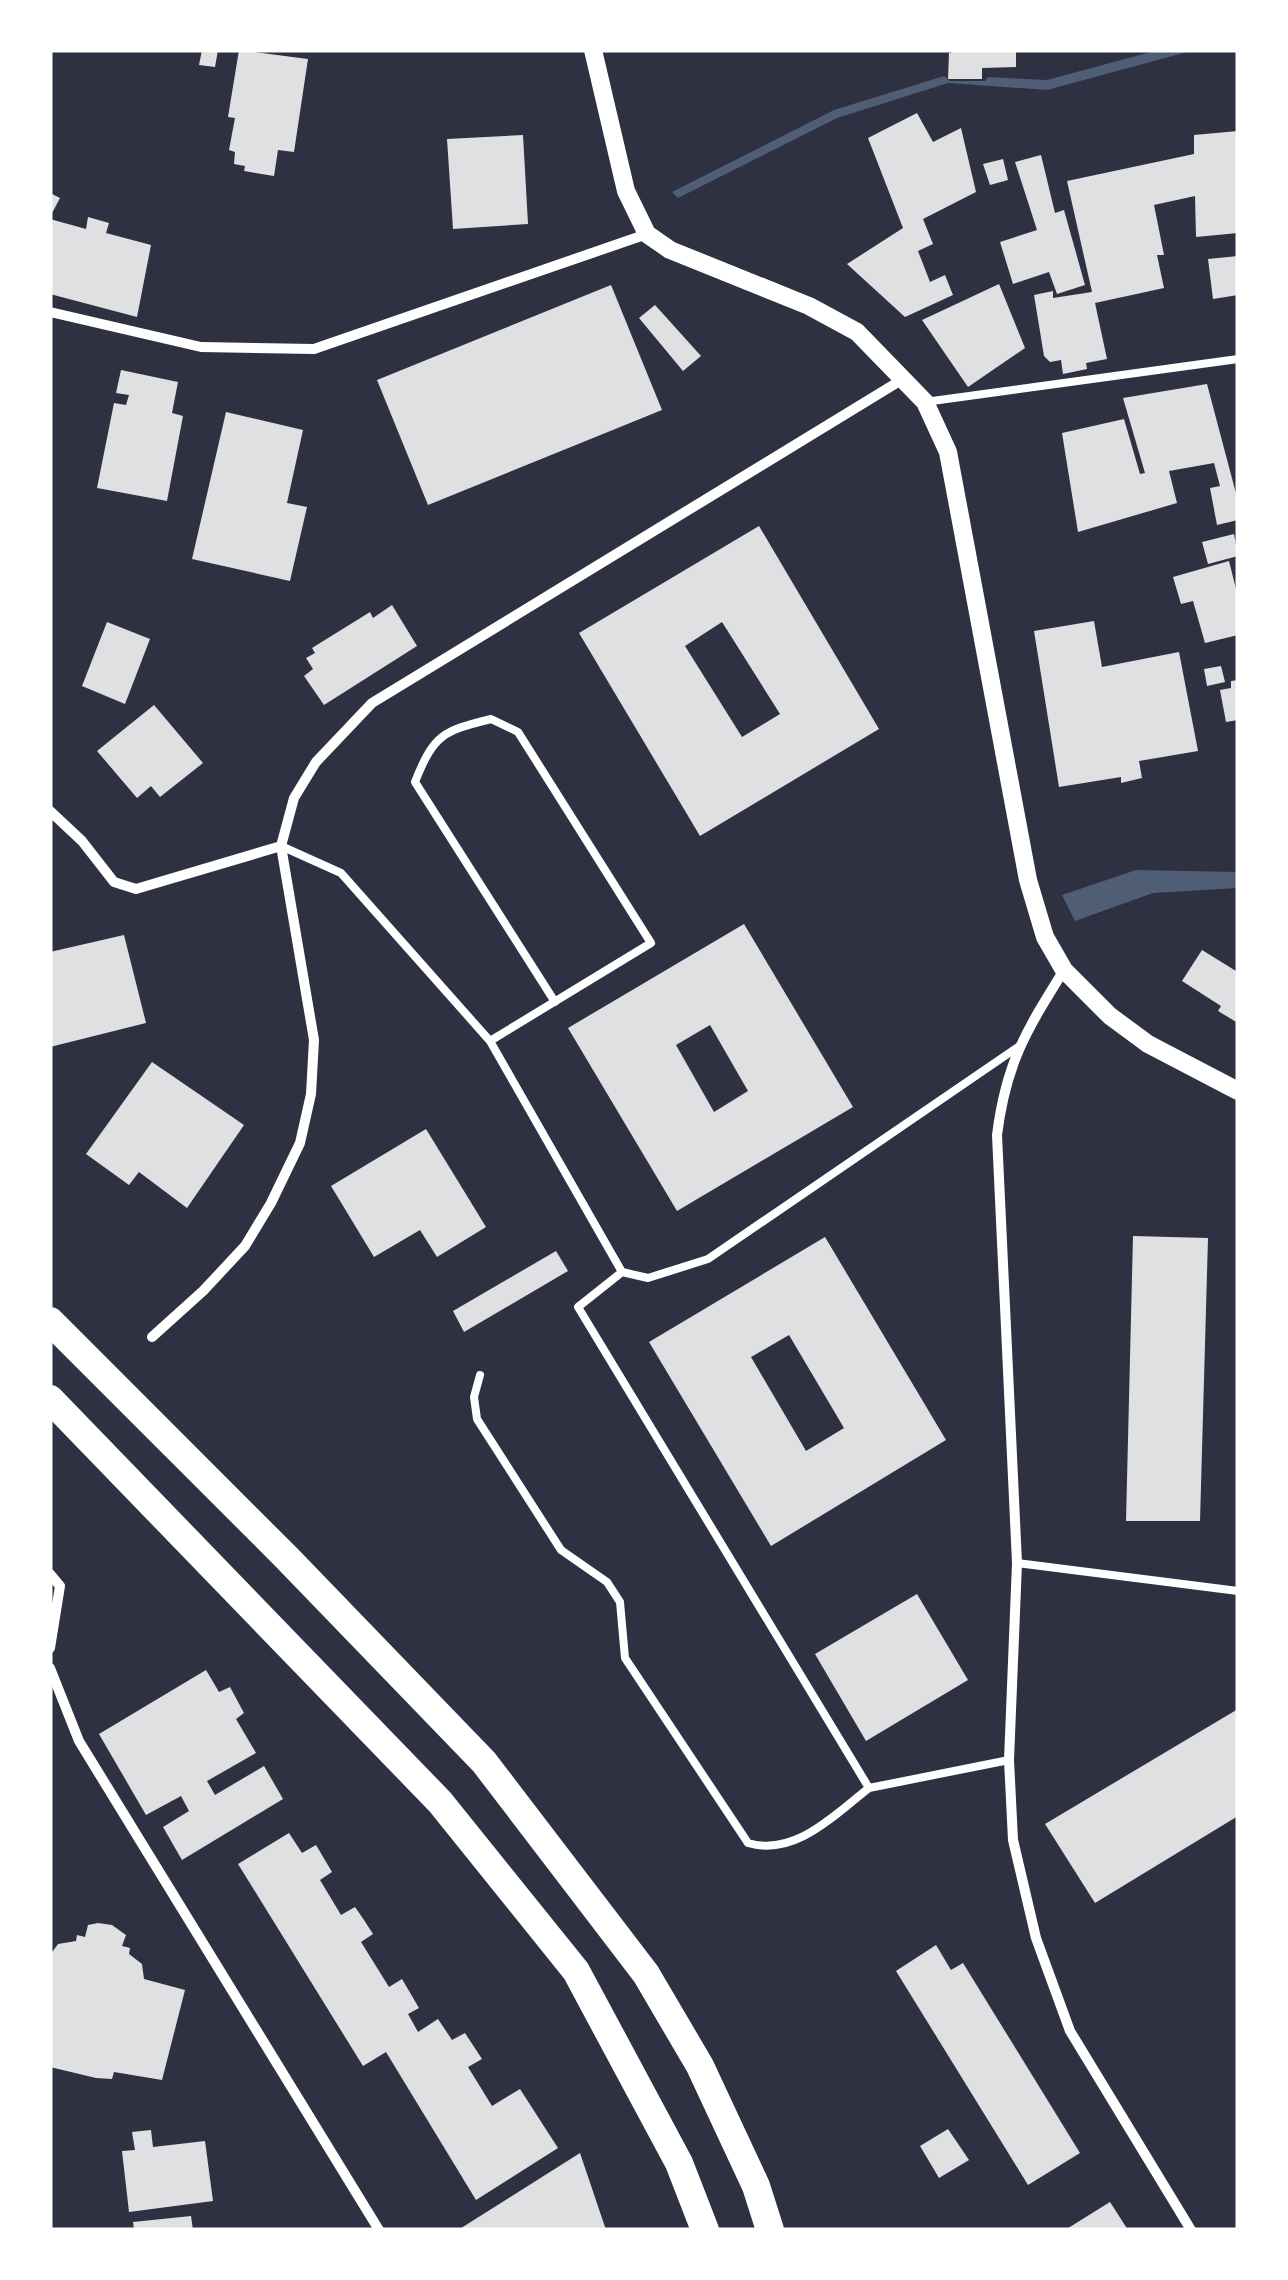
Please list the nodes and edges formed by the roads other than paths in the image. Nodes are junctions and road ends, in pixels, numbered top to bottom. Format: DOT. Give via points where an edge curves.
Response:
graph roads {
  1 [pos="593,50"];
  2 [pos="647,234"];
  3 [pos="50,312"];
  4 [pos="1238,359"];
  5 [pos="904,379"];
  6 [pos="925,402"];
  7 [pos="50,811"];
  8 [pos="281,846"];
  9 [pos="1064,970"];
  10 [pos="554,1002"];
  11 [pos="490,1041"];
  12 [pos="1018,1048"];
  13 [pos="1238,1091"];
  14 [pos="622,1272"];
  15 [pos="50,1321"];
  16 [pos="152,1337"];
  17 [pos="480,1375"];
  18 [pos="50,1400"];
  19 [pos="1017,1563"];
  20 [pos="50,1574"];
  21 [pos="1238,1591"];
  22 [pos="50,1648"];
  23 [pos="50,1668"];
  24 [pos="1009,1760"];
  25 [pos="869,1788"];
  26 [pos="379,2230"];
  27 [pos="705,2230"];
  28 [pos="770,2230"];
  29 [pos="1190,2230"];
  1 -- 2 [label="street" via="626,191"];
  2 -- 3 [label="street" via="314,349 202,347"];
  2 -- 5 [label="street" via="858,332"];
  4 -- 6 [label="lane"];
  5 -- 6 [label="street"];
  5 -- 8 [label="street" via="372,702 316,762 294,798"];
  6 -- 9 [label="street" via="948,452 1028,880"];
  7 -- 8 [label="street" via="114,882 136,889"];
  8 -- 11 [label="lane" via="342,873"];
  8 -- 16 [label="street" via="314,1040 300,1143 245,1246"];
  9 -- 12 [label="street"];
  9 -- 13 [label="street" via="1148,1044"];
  10 -- 10 [label="lane" via="652,943 518,732 490,718 449,730 426,752 415,782"];
  10 -- 11 [label="lane"];
  11 -- 14 [label="lane"];
  12 -- 14 [label="lane" via="708,1260 648,1278"];
  12 -- 19 [label="street" via="998,1136"];
  14 -- 25 [label="lane" via="578,1307"];
  15 -- 28 [label="highway" via="484,1762 646,1974 700,2066"];
  17 -- 25 [label="lane" via="477,1419 560,1550 607,1582 620,1602 625,1658 748,1842 767,1848 809,1835"];
  18 -- 27 [label="highway" via="440,1802 576,1971 679,2164"];
  19 -- 21 [label="lane"];
  19 -- 24 [label="street"];
  20 -- 22 [label="street" via="60,1586"];
  23 -- 26 [label="street" via="78,1741"];
  24 -- 25 [label="lane"];
  24 -- 29 [label="street" via="1013,1840 1036,1938 1070,2032"];
}
